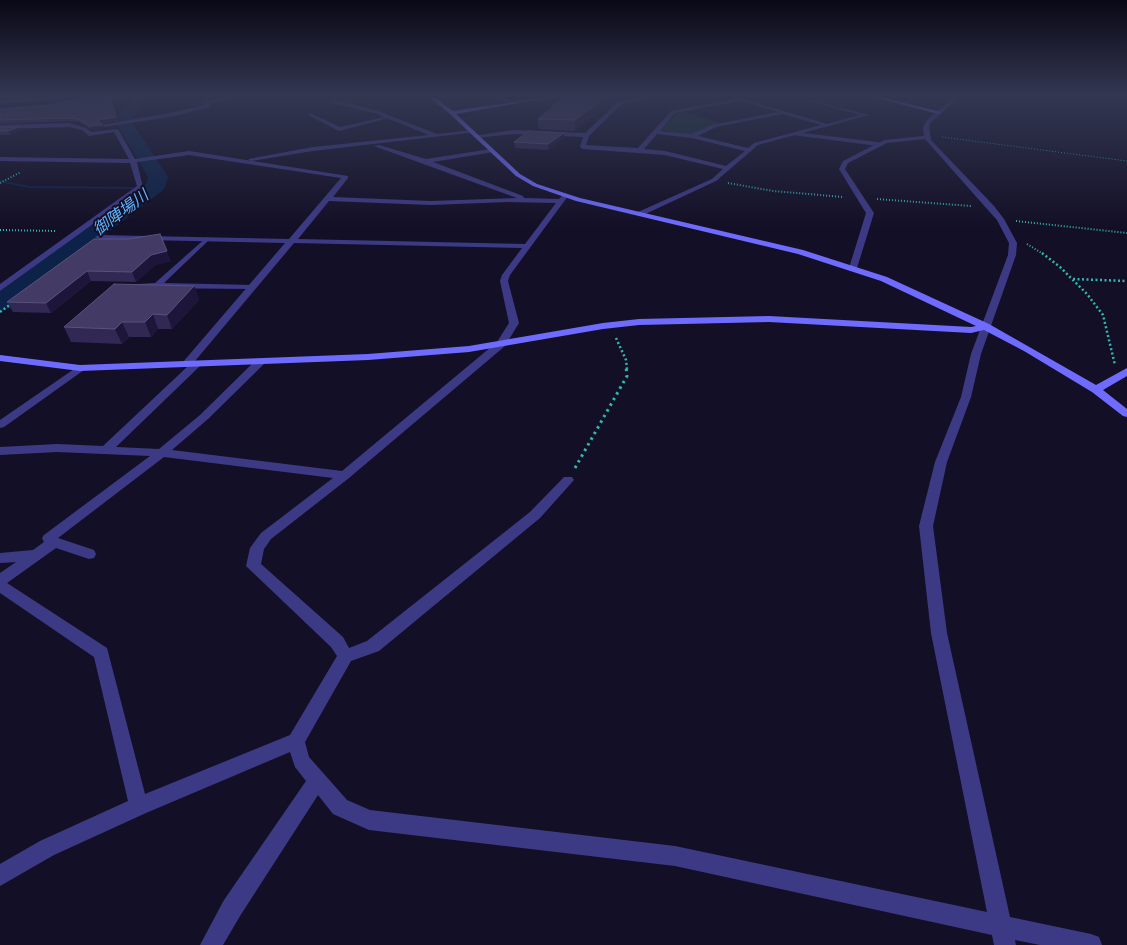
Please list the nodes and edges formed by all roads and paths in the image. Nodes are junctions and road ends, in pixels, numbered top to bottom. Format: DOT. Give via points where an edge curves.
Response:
graph roads {
  1 [pos="122,139"];
  2 [pos="417,139"];
  3 [pos="479,139"];
  4 [pos="585,139"];
  5 [pos="650,139"];
  6 [pos="705,139"];
  7 [pos="775,139"];
  8 [pos="837,139"];
  9 [pos="895,139"];
  10 [pos="928,139"];
  11 [pos="957,139"];
  12 [pos="369,144"];
  13 [pos="878,144"];
  14 [pos="640,150"];
  15 [pos="750,150"];
  16 [pos="491,151"];
  17 [pos="0,159"];
  18 [pos="228,160"];
  19 [pos="135,161"];
  20 [pos="426,161"];
  21 [pos="1127,161"];
  22 [pos="726,168"];
  23 [pos="714,180"];
  24 [pos="563,198"];
  25 [pos="862,198"];
  26 [pos="327,199"];
  27 [pos="530,200"];
  28 [pos="991,208"];
  29 [pos="641,214"];
  30 [pos="1000,219"];
  31 [pos="0,230"];
  32 [pos="79,231"];
  33 [pos="1127,233"];
  34 [pos="99,237"];
  35 [pos="1010,237"];
  36 [pos="207,239"];
  37 [pos="292,241"];
  38 [pos="528,246"];
  39 [pos="853,268"];
  40 [pos="1073,279"];
  41 [pos="1127,281"];
  42 [pos="157,285"];
  43 [pos="129,287"];
  44 [pos="252,287"];
  45 [pos="0,288"];
  46 [pos="15,300"];
  47 [pos="0,312"];
  48 [pos="611,325"];
  49 [pos="986,326"];
  50 [pos="501,344"];
  51 [pos="0,358"];
  52 [pos="260,362"];
  53 [pos="192,364"];
  54 [pos="80,368"];
  55 [pos="1124,373"];
  56 [pos="1096,390"];
  57 [pos="1127,414"];
  58 [pos="0,425"];
  59 [pos="106,450"];
  60 [pos="0,451"];
  61 [pos="162,453"];
  62 [pos="344,475"];
  63 [pos="568,480"];
  64 [pos="52,544"];
  65 [pos="89,554"];
  66 [pos="36,555"];
  67 [pos="0,558"];
  68 [pos="0,580"];
  69 [pos="0,586"];
  70 [pos="345,656"];
  71 [pos="296,741"];
  72 [pos="317,780"];
  73 [pos="139,806"];
  74 [pos="0,876"];
  75 [pos="1004,936"];
  76 [pos="211,945"];
  77 [pos="1091,945"];
  1 -- 19 [label="street"];
  2 -- 12 [label="street"];
  3 -- 16 [label="street"];
  4 -- 14 [label="street" via="583,147"];
  5 -- 14 [label="street"];
  6 -- 15 [label="street"];
  7 -- 15 [label="street" via="756,144"];
  8 -- 13 [label="lane"];
  9 -- 13 [label="street"];
  10 -- 28 [label="street"];
  11 -- 21 [label="path"];
  12 -- 18 [label="street"];
  12 -- 20 [label="street"];
  13 -- 25 [label="street" via="845,162 842,169"];
  14 -- 22 [label="street"];
  15 -- 22 [label="street"];
  16 -- 20 [label="street"];
  16 -- 24 [label="street" via="526,180"];
  17 -- 19 [label="street"];
  18 -- 19 [label="street" via="189,153"];
  18 -- 26 [label="street" via="346,177"];
  19 -- 32 [label="street" via="141,187"];
  20 -- 27 [label="street"];
  22 -- 23 [label="street"];
  23 -- 25 [label="path" via="773,191"];
  23 -- 29 [label="street"];
  24 -- 27 [label="street"];
  24 -- 29 [label="street"];
  24 -- 38 [label="street"];
  25 -- 28 [label="path"];
  25 -- 39 [label="street" via="870,213"];
  26 -- 27 [label="street" via="431,203"];
  26 -- 37 [label="street"];
  28 -- 30 [label="street"];
  29 -- 39 [label="street"];
  30 -- 33 [label="path"];
  30 -- 35 [label="street"];
  31 -- 32 [label="path"];
  32 -- 45 [label="street"];
  34 -- 36 [label="street"];
  35 -- 40 [label="path" via="1042,253"];
  35 -- 49 [label="street" via="1012,255"];
  36 -- 37 [label="street"];
  36 -- 42 [label="lane"];
  37 -- 38 [label="street"];
  37 -- 44 [label="street"];
  38 -- 50 [label="street" via="504,281 514,323"];
  39 -- 49 [label="street" via="920,294"];
  40 -- 41 [label="path"];
  40 -- 55 [label="path" via="1103,315 1112,362"];
  42 -- 43 [label="lane"];
  42 -- 44 [label="lane"];
  44 -- 53 [label="street"];
  46 -- 47 [label="path"];
  48 -- 49 [label="street" via="769,319 971,330"];
  48 -- 50 [label="street"];
  48 -- 63 [label="path" via="626,360 627,376"];
  49 -- 56 [label="street"];
  49 -- 75 [label="street" via="966,397 942,462 926,526 940,634"];
  50 -- 52 [label="street" via="368,357"];
  50 -- 62 [label="street"];
  51 -- 54 [label="street"];
  52 -- 53 [label="street"];
  52 -- 61 [label="street"];
  53 -- 54 [label="street"];
  53 -- 59 [label="street"];
  54 -- 58 [label="street"];
  55 -- 56 [label="street"];
  56 -- 57 [label="street"];
  59 -- 60 [label="street"];
  59 -- 61 [label="street"];
  61 -- 62 [label="street"];
  61 -- 64 [label="street" via="49,538"];
  62 -- 70 [label="street" via="266,536 257,548 253,566 338,642"];
  63 -- 70 [label="street" via="535,515 373,646"];
  64 -- 65 [label="street" via="59,543"];
  64 -- 66 [label="street"];
  66 -- 67 [label="street"];
  66 -- 68 [label="street"];
  69 -- 73 [label="street" via="101,653"];
  70 -- 71 [label="street"];
  71 -- 72 [label="street" via="300,761"];
  71 -- 73 [label="street"];
  72 -- 75 [label="street" via="340,806 369,820 675,856"];
  72 -- 76 [label="street"];
  73 -- 74 [label="street" via="47,848"];
  75 -- 77 [label="street"];
}
